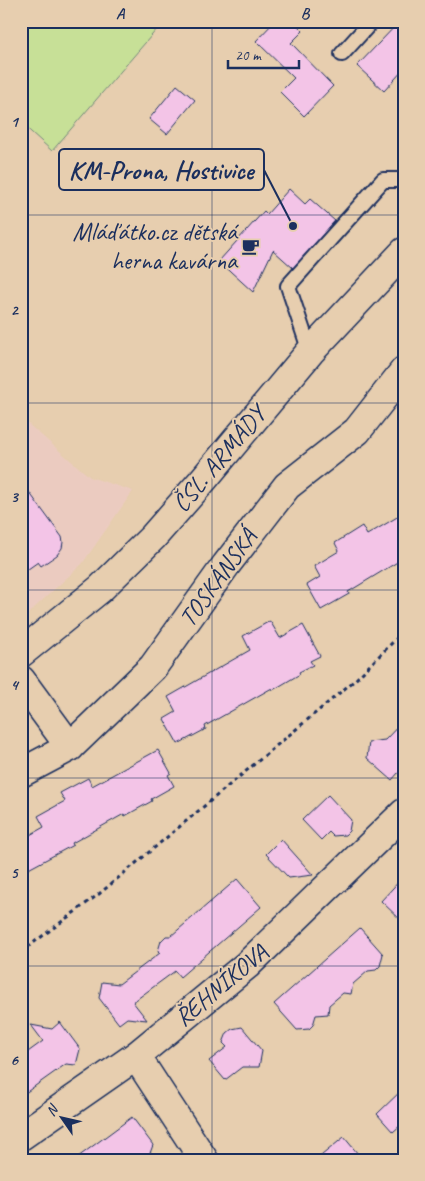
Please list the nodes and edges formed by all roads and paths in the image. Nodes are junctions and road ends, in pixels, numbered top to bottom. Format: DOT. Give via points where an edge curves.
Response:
graph roads {
  1 [pos="372,21"];
  2 [pos="342,54"];
  3 [pos="404,180"];
  4 [pos="404,252"];
  5 [pos="310,352"];
  6 [pos="404,371"];
  7 [pos="404,631"];
  8 [pos="21,653"];
  9 [pos="21,680"];
  10 [pos="70,747"];
  11 [pos="21,773"];
  12 [pos="404,813"];
  13 [pos="21,952"];
  14 [pos="136,1056"];
  15 [pos="21,1136"];
  16 [pos="204,1160"];
  1 -- 2 [label="lane"];
  3 -- 5 [label="lane" via="383,180 288,286"];
  4 -- 5 [label="street, ČSL. ARMÁDY"];
  5 -- 8 [label="street, ČSL. ARMÁDY" via="153,537 100,589"];
  6 -- 10 [label="street, TOSKÁNSKÁ" via="358,431 287,486 154,667"];
  7 -- 13 [label="path" via="355,680 99,894"];
  9 -- 10 [label="street"];
  10 -- 11 [label="street, TOSKÁNSKÁ"];
  12 -- 14 [label="street, ŘEHNÍKOVA" via="247,965"];
  14 -- 15 [label="street, ŘEHNÍKOVA"];
  14 -- 16 [label="street"];
}
